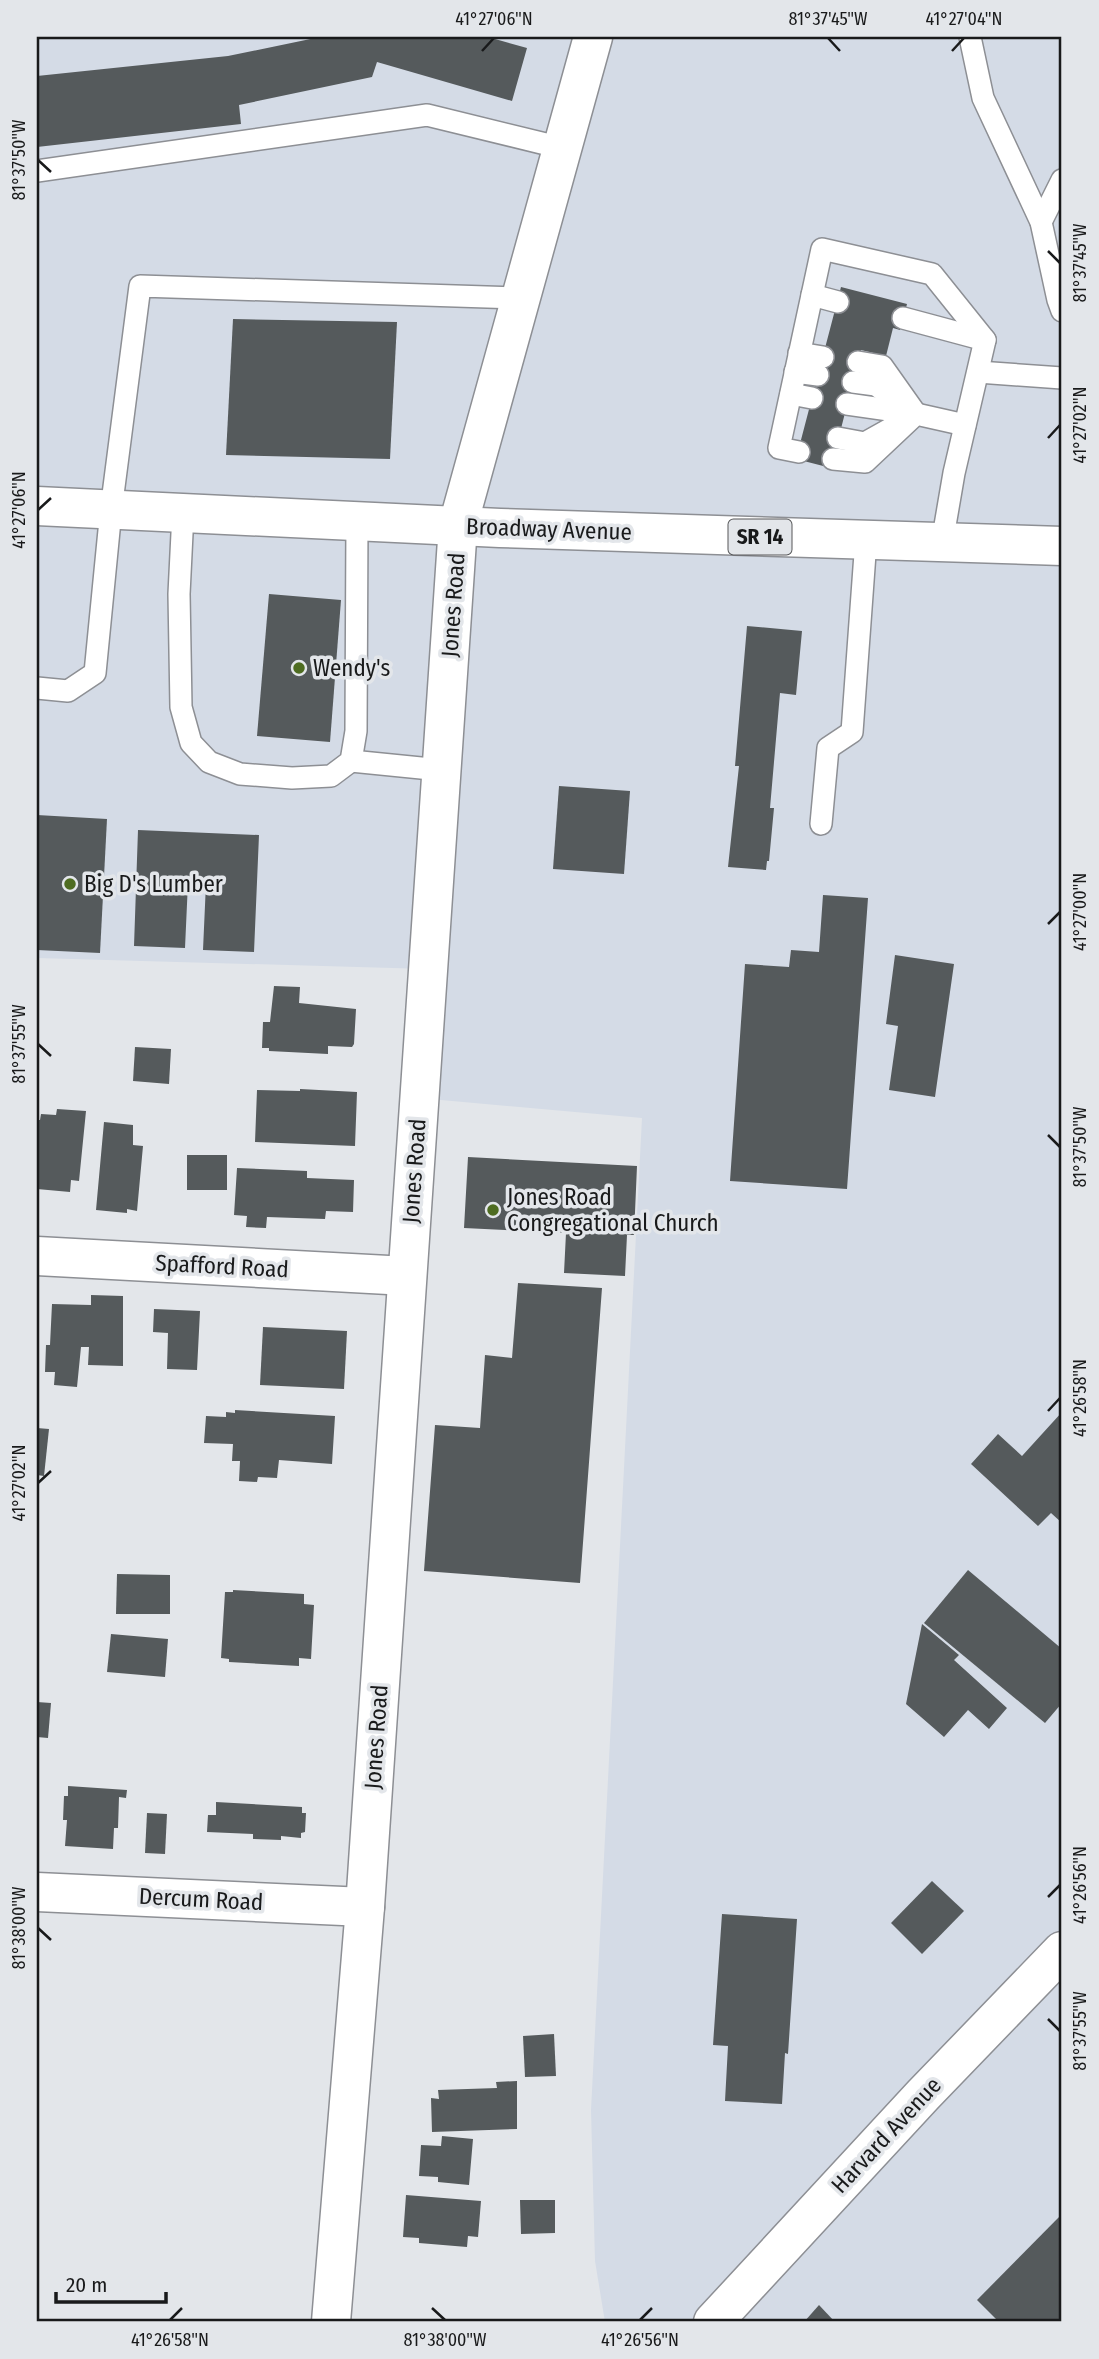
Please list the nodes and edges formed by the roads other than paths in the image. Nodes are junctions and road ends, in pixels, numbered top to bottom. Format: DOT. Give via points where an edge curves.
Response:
graph roads {
  1 [pos="593,37"];
  2 [pos="970,37"];
  3 [pos="562,148"];
  4 [pos="37,170"];
  5 [pos="1062,180"];
  6 [pos="1041,222"];
  7 [pos="812,295"];
  8 [pos="521,298"];
  9 [pos="838,302"];
  10 [pos="1062,311"];
  11 [pos="904,318"];
  12 [pos="985,340"];
  13 [pos="797,362"];
  14 [pos="821,366"];
  15 [pos="856,372"];
  16 [pos="978,372"];
  17 [pos="1062,378"];
  18 [pos="790,394"];
  19 [pos="812,398"];
  20 [pos="847,404"];
  21 [pos="916,414"];
  22 [pos="965,425"];
  23 [pos="835,449"];
  24 [pos="799,452"];
  25 [pos="37,506"];
  26 [pos="111,510"];
  27 [pos="183,513"];
  28 [pos="357,521"];
  29 [pos="458,525"];
  30 [pos="866,540"];
  31 [pos="942,543"];
  32 [pos="1062,547"];
  33 [pos="37,688"];
  34 [pos="351,761"];
  35 [pos="441,770"];
  36 [pos="821,824"];
  37 [pos="37,1256"];
  38 [pos="407,1276"];
  39 [pos="37,1892"];
  40 [pos="365,1907"];
  41 [pos="1062,1951"];
  42 [pos="331,2322"];
  43 [pos="713,2322"];
  1 -- 3 [label="street, Jones Road"];
  2 -- 6 [label="lane" via="983,98"];
  3 -- 4 [label="lane" via="427,115"];
  3 -- 8 [label="street, Jones Road"];
  5 -- 6 [label="lane"];
  6 -- 10 [label="lane"];
  7 -- 9 [label="lane"];
  7 -- 12 [label="lane" via="822,249 932,274"];
  7 -- 13 [label="lane"];
  8 -- 26 [label="lane" via="140,286"];
  8 -- 29 [label="street, Jones Road"];
  11 -- 12 [label="lane"];
  12 -- 16 [label="lane"];
  13 -- 14 [label="lane"];
  13 -- 18 [label="lane"];
  15 -- 21 [label="lane" via="882,366"];
  16 -- 17 [label="lane"];
  16 -- 22 [label="lane"];
  18 -- 19 [label="lane"];
  18 -- 24 [label="lane" via="794,428 779,448"];
  20 -- 21 [label="lane"];
  21 -- 22 [label="lane"];
  21 -- 23 [label="lane" via="865,462"];
  22 -- 31 [label="lane"];
  25 -- 26 [label="street, Broadway Avenue / SR 14"];
  26 -- 27 [label="street, Broadway Avenue / SR 14"];
  26 -- 33 [label="lane" via="95,673 68,691"];
  27 -- 28 [label="street, Broadway Avenue / SR 14"];
  27 -- 34 [label="lane" via="181,707 191,743 209,762 240,774 331,776"];
  28 -- 29 [label="street, Broadway Avenue / SR 14"];
  28 -- 34 [label="lane" via="356,731"];
  29 -- 30 [label="street, Broadway Avenue / SR 14"];
  29 -- 35 [label="street, Jones Road"];
  30 -- 31 [label="street, Broadway Avenue / SR 14"];
  30 -- 36 [label="lane" via="852,732 828,748"];
  31 -- 32 [label="street, Broadway Avenue / SR 14"];
  34 -- 35 [label="lane"];
  35 -- 38 [label="street, Jones Road"];
  37 -- 38 [label="street, Spafford Road"];
  38 -- 40 [label="street, Jones Road"];
  39 -- 40 [label="street, Dercum Road"];
  40 -- 42 [label="street, Jones Road"];
  41 -- 43 [label="street, Harvard Avenue"];
}
